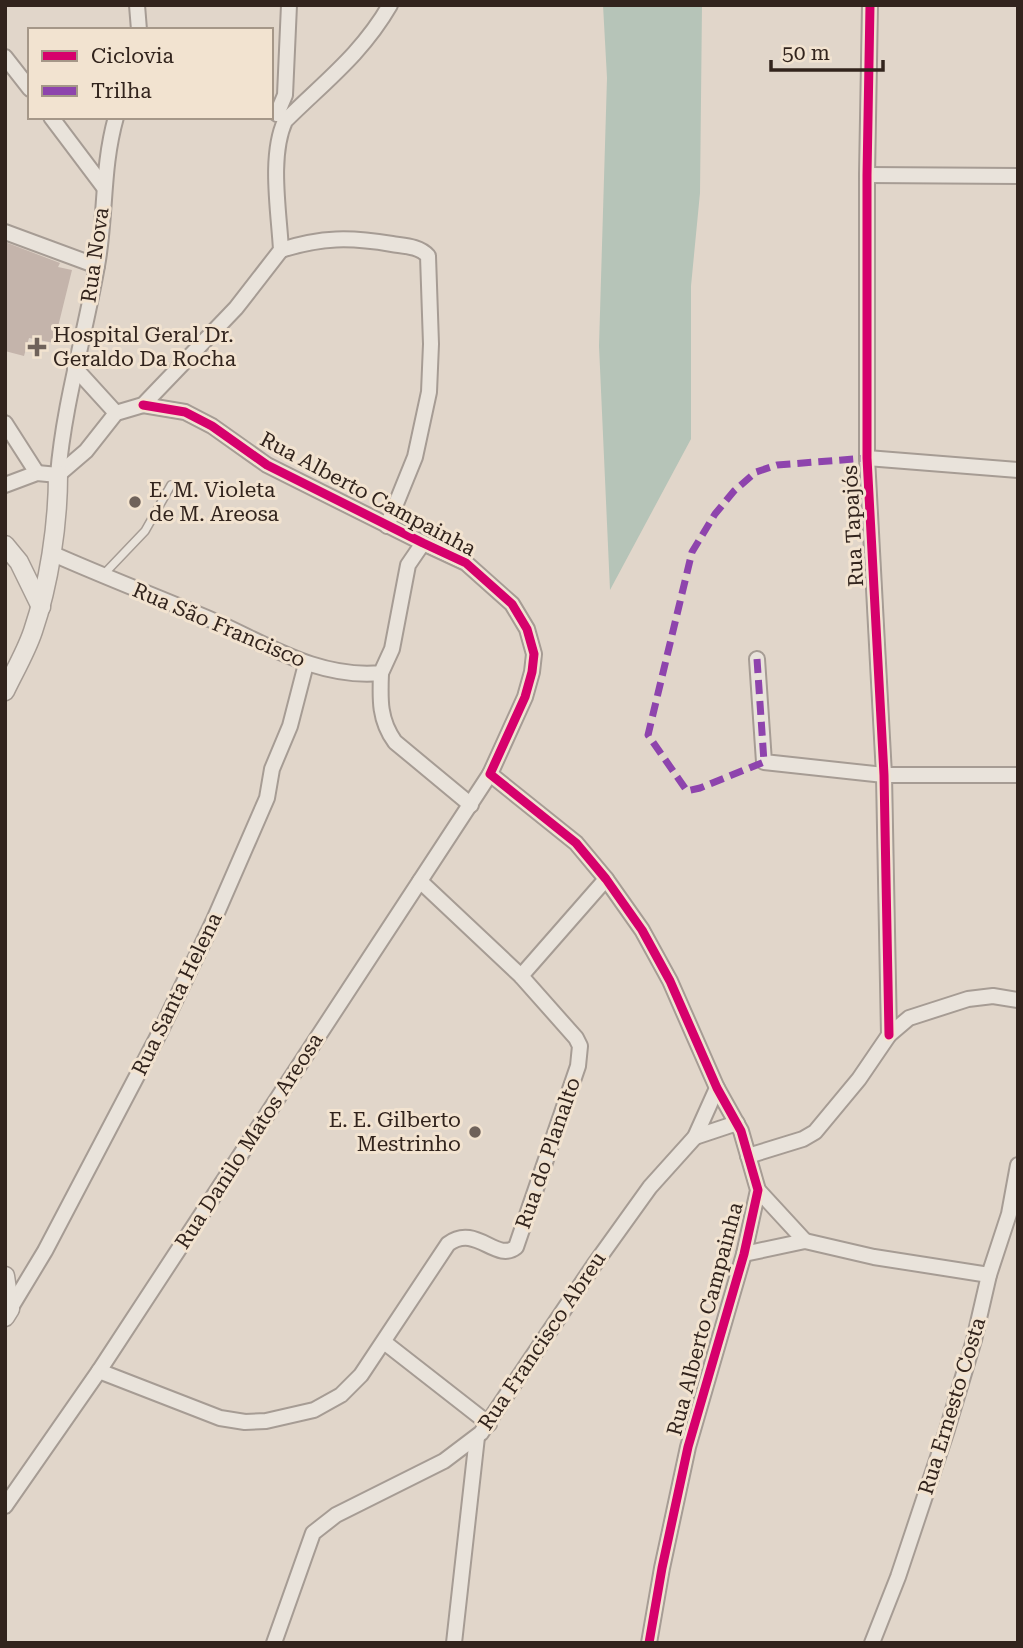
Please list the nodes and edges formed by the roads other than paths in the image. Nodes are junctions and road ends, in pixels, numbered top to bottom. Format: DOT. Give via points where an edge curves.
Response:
graph roads {
  1 [pos="137,5"];
  2 [pos="289,5"];
  3 [pos="390,5"];
  4 [pos="869,9"];
  5 [pos="139,28"];
  6 [pos="5,57"];
  7 [pos="28,86"];
  8 [pos="278,115"];
  9 [pos="53,119"];
  10 [pos="115,119"];
  11 [pos="867,175"];
  12 [pos="1018,176"];
  13 [pos="103,186"];
  14 [pos="5,232"];
  15 [pos="281,250"];
  16 [pos="97,266"];
  17 [pos="75,368"];
  18 [pos="143,405"];
  19 [pos="116,413"];
  20 [pos="5,423"];
  21 [pos="867,458"];
  22 [pos="1018,470"];
  23 [pos="37,473"];
  24 [pos="58,475"];
  25 [pos="5,485"];
  26 [pos="171,485"];
  27 [pos="387,526"];
  28 [pos="423,543"];
  29 [pos="5,545"];
  30 [pos="51,553"];
  31 [pos="102,576"];
  32 [pos="41,607"];
  33 [pos="757,659"];
  34 [pos="306,664"];
  35 [pos="381,673"];
  36 [pos="5,691"];
  37 [pos="490,774"];
  38 [pos="884,775"];
  39 [pos="1018,775"];
  40 [pos="471,805"];
  41 [pos="606,879"];
  42 [pos="420,881"];
  43 [pos="521,976"];
  44 [pos="1018,1000"];
  45 [pos="889,1035"];
  46 [pos="716,1088"];
  47 [pos="737,1123"];
  48 [pos="695,1137"];
  49 [pos="748,1156"];
  50 [pos="1018,1165"];
  51 [pos="758,1190"];
  52 [pos="805,1241"];
  53 [pos="744,1254"];
  54 [pos="989,1275"];
  55 [pos="5,1276"];
  56 [pos="8,1313"];
  57 [pos="384,1342"];
  58 [pos="99,1371"];
  59 [pos="489,1424"];
  60 [pos="477,1437"];
  61 [pos="5,1506"];
  62 [pos="274,1643"];
  63 [pos="454,1643"];
  64 [pos="649,1643"];
  65 [pos="872,1643"];
  1 -- 5 [label="street"];
  2 -- 8 [label="street" via="285,95"];
  3 -- 8 [label="street" via="348,62"];
  4 -- 11 [label="street, Rua Tapajós"];
  6 -- 7 [label="street"];
  8 -- 15 [label="street"];
  9 -- 13 [label="street"];
  10 -- 13 [label="street, Rua Nova"];
  11 -- 12 [label="street"];
  11 -- 21 [label="street, Rua Tapajós"];
  13 -- 16 [label="street, Rua Nova"];
  14 -- 16 [label="street"];
  15 -- 18 [label="street" via="236,308"];
  15 -- 27 [label="street" via="327,239 356,238 417,248 428,256 429,392 415,457"];
  16 -- 17 [label="street, Rua Nova"];
  17 -- 19 [label="street"];
  17 -- 24 [label="street, Rua Nova"];
  18 -- 19 [label="street"];
  18 -- 27 [label="street, Rua Alberto Campainha" via="186,412 267,465"];
  19 -- 24 [label="street" via="86,451"];
  20 -- 23 [label="street"];
  21 -- 22 [label="street"];
  21 -- 38 [label="street, Rua Tapajós"];
  23 -- 24 [label="street"];
  23 -- 25 [label="street"];
  24 -- 30 [label="street"];
  26 -- 31 [label="lane" via="145,531"];
  27 -- 28 [label="street, Rua Alberto Campainha"];
  28 -- 35 [label="street" via="408,565 392,649"];
  28 -- 37 [label="street, Rua Alberto Campainha" via="466,563 512,604 527,629 534,654 532,672"];
  29 -- 32 [label="street" via="19,562"];
  30 -- 31 [label="street, Rua São Francisco"];
  30 -- 32 [label="street"];
  31 -- 34 [label="street, Rua São Francisco"];
  32 -- 36 [label="street"];
  33 -- 38 [label="street" via="764,762"];
  34 -- 35 [label="street, Rua São Francisco" via="352,674"];
  34 -- 56 [label="street, Rua Santa Helena" via="267,798 213,922 51,1239"];
  35 -- 40 [label="street" via="381,712 390,736"];
  37 -- 40 [label="street, Rua Danilo Matos Areosa"];
  37 -- 41 [label="street, Rua Alberto Campainha" via="576,844"];
  38 -- 39 [label="street"];
  38 -- 45 [label="street, Rua Tapajós"];
  40 -- 42 [label="street, Rua Danilo Matos Areosa"];
  41 -- 43 [label="street"];
  41 -- 46 [label="street, Rua Alberto Campainha" via="670,981"];
  42 -- 43 [label="street"];
  42 -- 58 [label="street, Rua Danilo Matos Areosa"];
  43 -- 57 [label="street, Rua do Planalto" via="580,1046 578,1066 516,1247 506,1251 468,1236 454,1240 441,1252"];
  44 -- 45 [label="street" via="968,999 909,1018"];
  45 -- 49 [label="street" via="815,1132"];
  46 -- 47 [label="street, Rua Alberto Campainha"];
  46 -- 48 [label="street, Rua Francisco Abreu"];
  47 -- 48 [label="street, Rua Francisco Abreu"];
  47 -- 49 [label="street, Rua Alberto Campainha"];
  48 -- 59 [label="street, Rua Francisco Abreu" via="650,1187 594,1265"];
  49 -- 51 [label="street, Rua Alberto Campainha"];
  50 -- 54 [label="street, Rua Ernesto Costa" via="1009,1214"];
  51 -- 52 [label="street"];
  51 -- 53 [label="street, Rua Alberto Campainha"];
  52 -- 53 [label="street"];
  52 -- 54 [label="street"];
  53 -- 64 [label="street, Rua Alberto Campainha" via="688,1447"];
  54 -- 65 [label="street, Rua Ernesto Costa" via="946,1433"];
  55 -- 56 [label="street"];
  57 -- 58 [label="street, Rua do Planalto" via="341,1395 314,1410 266,1422 220,1418"];
  57 -- 59 [label="street"];
  58 -- 61 [label="street, Rua Danilo Matos Areosa"];
  59 -- 60 [label="street, Rua Francisco Abreu"];
  60 -- 62 [label="street, Rua Francisco Abreu" via="444,1461 321,1524 305,1550"];
  60 -- 63 [label="street"];
}
